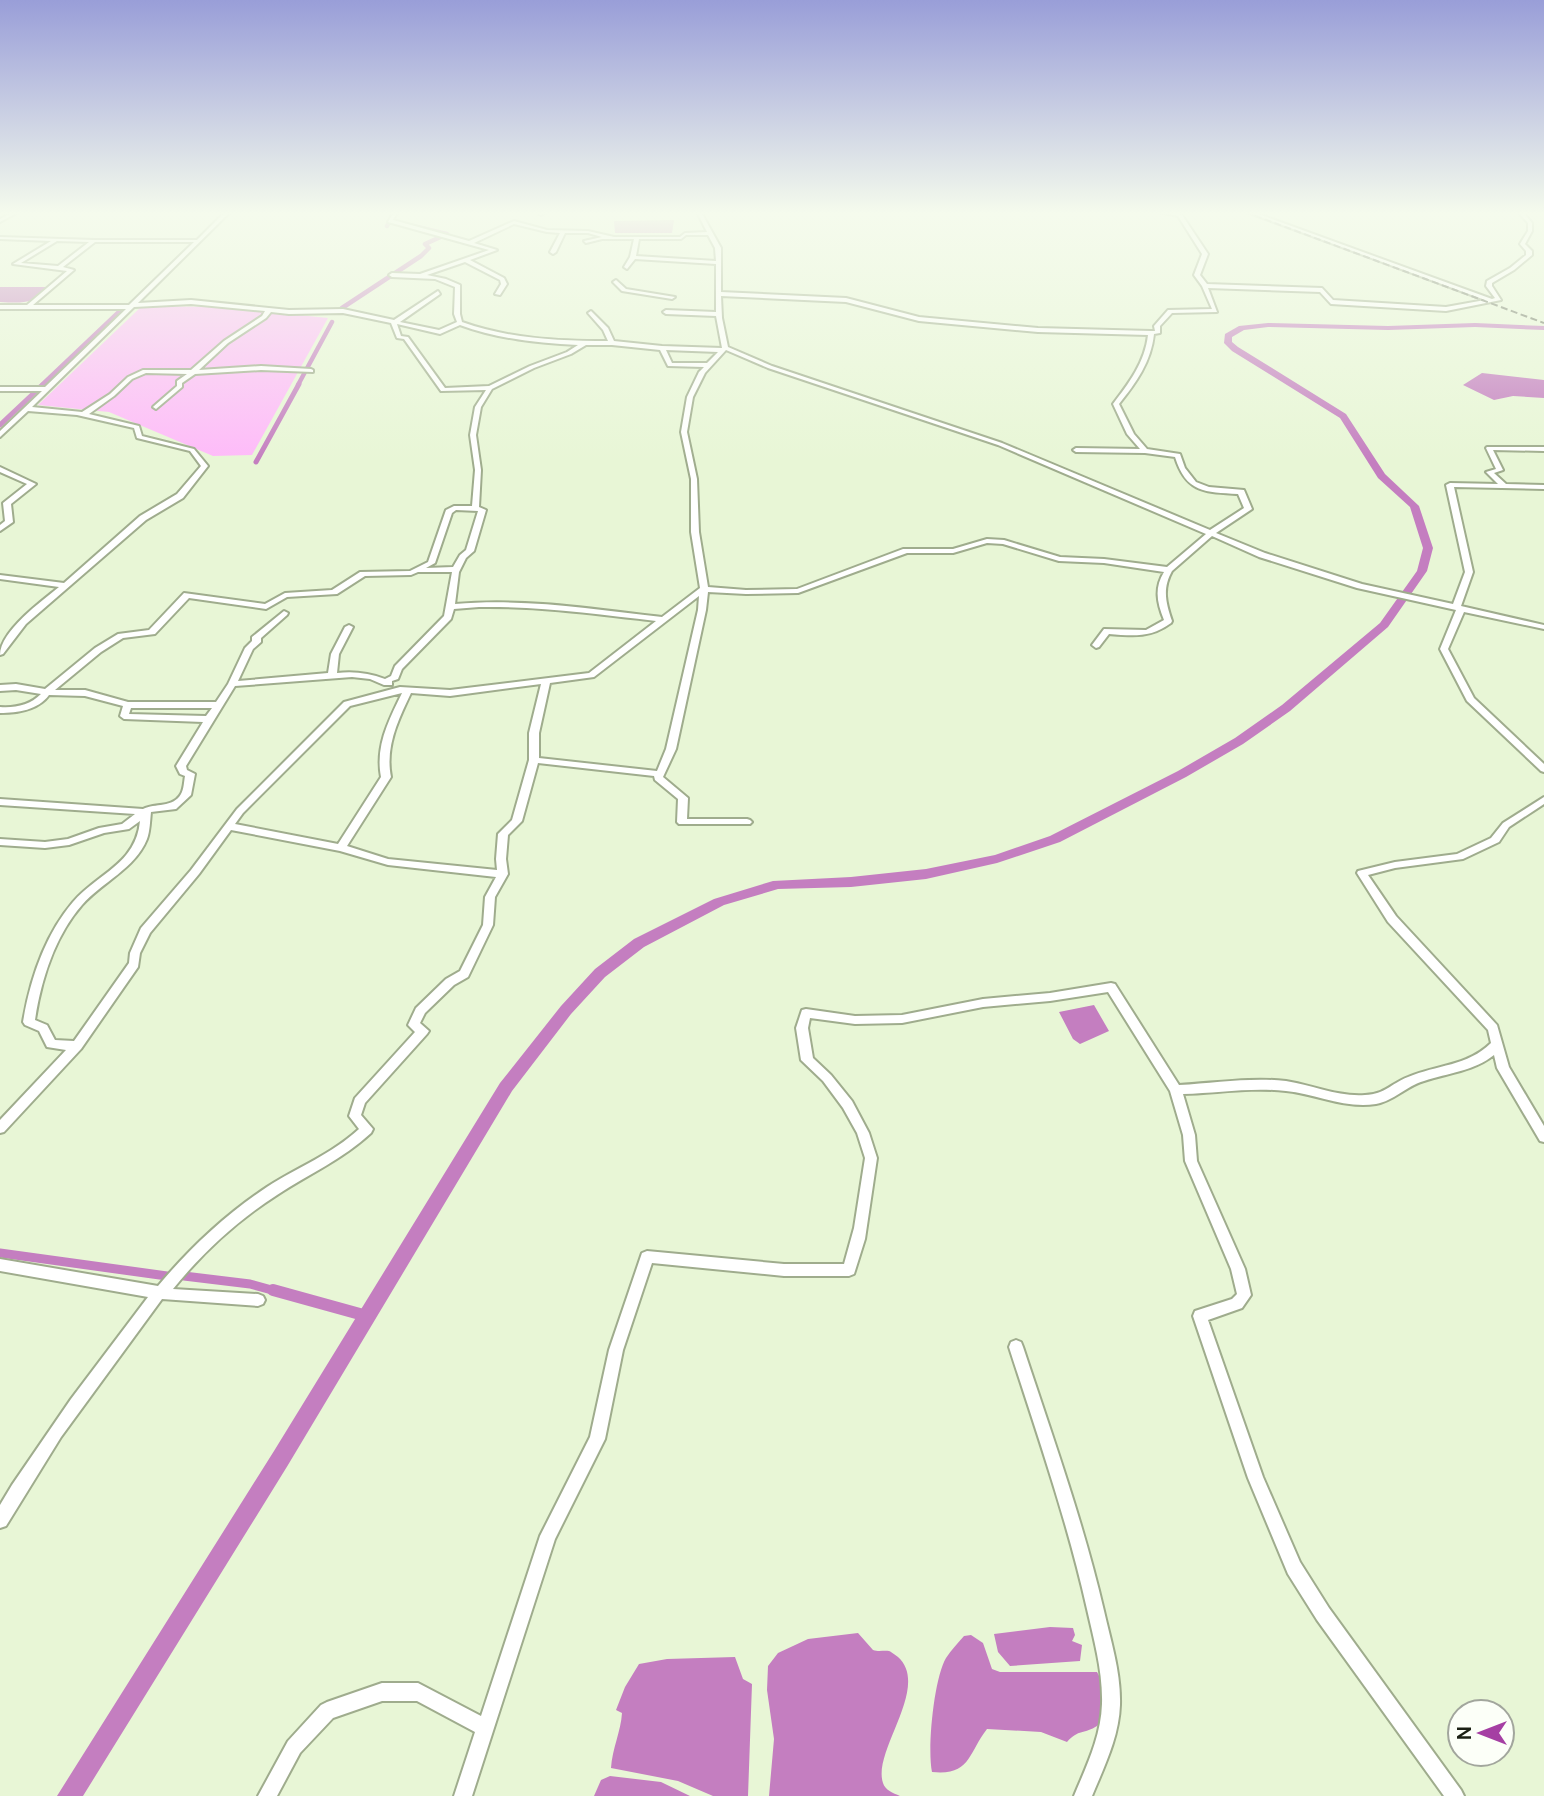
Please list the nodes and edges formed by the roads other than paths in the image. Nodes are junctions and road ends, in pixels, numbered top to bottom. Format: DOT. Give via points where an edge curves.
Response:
graph roads {
  1 [pos="40,296"];
  2 [pos="142,296"];
  3 [pos="434,296"];
  4 [pos="458,296"];
  5 [pos="659,296"];
  6 [pos="719,296"];
  7 [pos="757,296"];
  8 [pos="1209,296"];
  9 [pos="1326,296"];
  10 [pos="1479,296"];
  11 [pos="1497,296"];
  12 [pos="672,298"];
  13 [pos="1493,301"];
  14 [pos="131,306"];
  15 [pos="0,307"];
  16 [pos="27,307"];
  17 [pos="269,310"];
  18 [pos="666,312"];
  19 [pos="591,313"];
  20 [pos="719,314"];
  21 [pos="394,323"];
  22 [pos="460,323"];
  23 [pos="1151,333"];
  24 [pos="612,342"];
  25 [pos="585,343"];
  26 [pos="662,348"];
  27 [pos="724,349"];
  28 [pos="709,365"];
  29 [pos="311,371"];
  30 [pos="193,372"];
  31 [pos="490,388"];
  32 [pos="47,389"];
  33 [pos="0,390"];
  34 [pos="156,407"];
  35 [pos="27,409"];
  36 [pos="84,414"];
  37 [pos="0,435"];
  38 [pos="1544,449"];
  39 [pos="1076,450"];
  40 [pos="1143,451"];
  41 [pos="0,469"];
  42 [pos="1504,486"];
  43 [pos="1544,487"];
  44 [pos="474,508"];
  45 [pos="0,529"];
  46 [pos="1211,533"];
  47 [pos="455,569"];
  48 [pos="1169,570"];
  49 [pos="414,572"];
  50 [pos="0,577"];
  51 [pos="65,585"];
  52 [pos="704,589"];
  53 [pos="452,607"];
  54 [pos="1458,608"];
  55 [pos="284,613"];
  56 [pos="665,620"];
  57 [pos="349,627"];
  58 [pos="1544,627"];
  59 [pos="1096,645"];
  60 [pos="0,652"];
  61 [pos="332,676"];
  62 [pos="384,681"];
  63 [pos="546,682"];
  64 [pos="232,684"];
  65 [pos="0,688"];
  66 [pos="408,690"];
  67 [pos="47,692"];
  68 [pos="391,692"];
  69 [pos="128,705"];
  70 [pos="218,705"];
  71 [pos="0,710"];
  72 [pos="209,719"];
  73 [pos="534,760"];
  74 [pos="1544,769"];
  75 [pos="659,774"];
  76 [pos="1544,800"];
  77 [pos="0,802"];
  78 [pos="146,811"];
  79 [pos="747,822"];
  80 [pos="229,826"];
  81 [pos="0,842"];
  82 [pos="341,848"];
  83 [pos="503,874"];
  84 [pos="1496,1045"];
  85 [pos="77,1046"];
  86 [pos="1176,1090"];
  87 [pos="0,1128"];
  88 [pos="1544,1137"];
  89 [pos="0,1265"];
  90 [pos="160,1293"];
  91 [pos="258,1300"];
  92 [pos="1016,1347"];
  93 [pos="0,1520"];
  94 [pos="486,1728"];
  95 [pos="267,1796"];
  96 [pos="463,1796"];
  97 [pos="1083,1796"];
  98 [pos="1455,1796"];
  1 -- 16 [label="street"];
  2 -- 14 [label="street"];
  3 -- 21 [label="street"];
  4 -- 22 [label="street"];
  5 -- 12 [label="street"];
  6 -- 20 [label="street"];
  7 -- 23 [label="street" via="846,300 919,319 1038,330"];
  8 -- 23 [label="street" via="1215,311 1170,311 1157,326 1158,332"];
  9 -- 13 [label="street" via="1331,302 1446,309"];
  10 -- 13 [label="street"];
  11 -- 13 [label="street" via="1499,299"];
  14 -- 16 [label="street"];
  14 -- 17 [label="street" via="191,302"];
  14 -- 32 [label="street"];
  15 -- 16 [label="street"];
  17 -- 21 [label="street" via="343,312"];
  17 -- 30 [label="street"];
  18 -- 20 [label="street"];
  19 -- 24 [label="street"];
  20 -- 27 [label="street"];
  21 -- 22 [label="street" via="440,332"];
  21 -- 31 [label="street" via="399,337 406,338 443,390"];
  22 -- 25 [label="street" via="508,337"];
  23 -- 40 [label="street" via="1151,346 1116,404"];
  24 -- 25 [label="street"];
  24 -- 26 [label="street"];
  25 -- 31 [label="street"];
  26 -- 27 [label="street"];
  26 -- 28 [label="street" via="670,365"];
  27 -- 28 [label="street"];
  27 -- 46 [label="street" via="1000,444"];
  28 -- 52 [label="street" via="690,397 684,432 694,479 695,532"];
  29 -- 30 [label="street"];
  30 -- 34 [label="street"];
  30 -- 36 [label="street" via="145,371"];
  31 -- 44 [label="street" via="478,407 473,435 478,470"];
  32 -- 33 [label="street"];
  32 -- 35 [label="street"];
  35 -- 36 [label="street"];
  35 -- 37 [label="street"];
  36 -- 51 [label="street" via="137,427 139,436 192,450 205,466 180,496 142,517"];
  38 -- 42 [label="street" via="1489,448 1500,470 1489,472"];
  39 -- 40 [label="street"];
  40 -- 46 [label="street" via="1178,455 1181,468 1196,488 1242,493 1248,509"];
  41 -- 45 [label="street" via="32,484 7,503 9,522"];
  42 -- 43 [label="street"];
  42 -- 54 [label="street" via="1450,485 1469,572"];
  44 -- 47 [label="street" via="482,510 476,533 470,551"];
  44 -- 49 [label="street" via="449,512 431,562"];
  46 -- 48 [label="street"];
  46 -- 54 [label="street" via="1262,555 1360,586"];
  47 -- 49 [label="street"];
  47 -- 53 [label="street"];
  48 -- 52 [label="street" via="1059,559 987,541 953,551 906,551 798,591"];
  48 -- 59 [label="street" via="1161,581 1160,598 1168,621 1149,634 1107,631"];
  49 -- 67 [label="street" via="363,574 334,592 285,595 266,607 187,595 152,632 130,633 109,643"];
  50 -- 51 [label="street"];
  51 -- 60 [label="street" via="23,622"];
  52 -- 56 [label="street"];
  52 -- 75 [label="street" via="671,749"];
  53 -- 56 [label="street" via="528,603"];
  53 -- 62 [label="street" via="395,677"];
  54 -- 58 [label="street"];
  54 -- 74 [label="street" via="1444,649 1457,676 1470,699"];
  55 -- 64 [label="street" via="248,648"];
  56 -- 63 [label="street" via="591,675"];
  57 -- 61 [label="street" via="335,654"];
  61 -- 62 [label="street" via="352,674"];
  61 -- 64 [label="street"];
  62 -- 68 [label="street"];
  63 -- 66 [label="street" via="450,693"];
  63 -- 73 [label="street" via="534,733"];
  64 -- 70 [label="street"];
  65 -- 67 [label="street"];
  66 -- 68 [label="street"];
  66 -- 82 [label="street" via="381,763 386,777"];
  67 -- 69 [label="street" via="85,693"];
  67 -- 71 [label="street" via="43,699 16,711"];
  68 -- 80 [label="street" via="347,704"];
  69 -- 70 [label="street"];
  69 -- 72 [label="street" via="124,716"];
  70 -- 72 [label="street"];
  72 -- 78 [label="street" via="181,766 190,774 186,795 173,807"];
  73 -- 75 [label="street"];
  73 -- 83 [label="street" via="517,821 503,834"];
  75 -- 79 [label="street" via="658,778 683,798 682,822"];
  76 -- 84 [label="street" via="1506,825 1495,840 1459,857 1362,873 1392,919 1493,1028"];
  77 -- 78 [label="street"];
  78 -- 81 [label="street" via="124,827 69,842"];
  78 -- 85 [label="street" via="141,842 114,873 78,902 62,926 31,1003 29,1022 43,1028 51,1044"];
  80 -- 82 [label="street"];
  80 -- 85 [label="street" via="145,931 134,964"];
  82 -- 83 [label="street" via="388,862"];
  83 -- 90 [label="street" via="490,897 488,925 464,974 420,1012 414,1025 423,1031 359,1101 355,1116 367,1129 347,1149 286,1182 243,1214"];
  84 -- 86 [label="street" via="1489,1055 1407,1082 1387,1098 1363,1101 1298,1087 1259,1085"];
  84 -- 88 [label="street" via="1503,1068"];
  85 -- 87 [label="street"];
  86 -- 94 [label="street" via="1111,987 983,1003 902,1019 855,1020 806,1013 802,1028 807,1060 821,1069 842,1096 871,1158 857,1250 849,1270 784,1270 647,1257 616,1350 597,1439 548,1536"];
  86 -- 98 [label="street" via="1191,1161 1238,1269 1244,1295 1237,1304 1200,1316 1273,1522 1294,1568 1323,1614"];
  89 -- 90 [label="street"];
  90 -- 91 [label="street"];
  90 -- 93 [label="street" via="102,1369"];
  92 -- 97 [label="street" via="1071,1509 1106,1659 1109,1723"];
  94 -- 95 [label="street" via="418,1692 382,1692 327,1712 294,1747"];
  94 -- 96 [label="street"];
}
